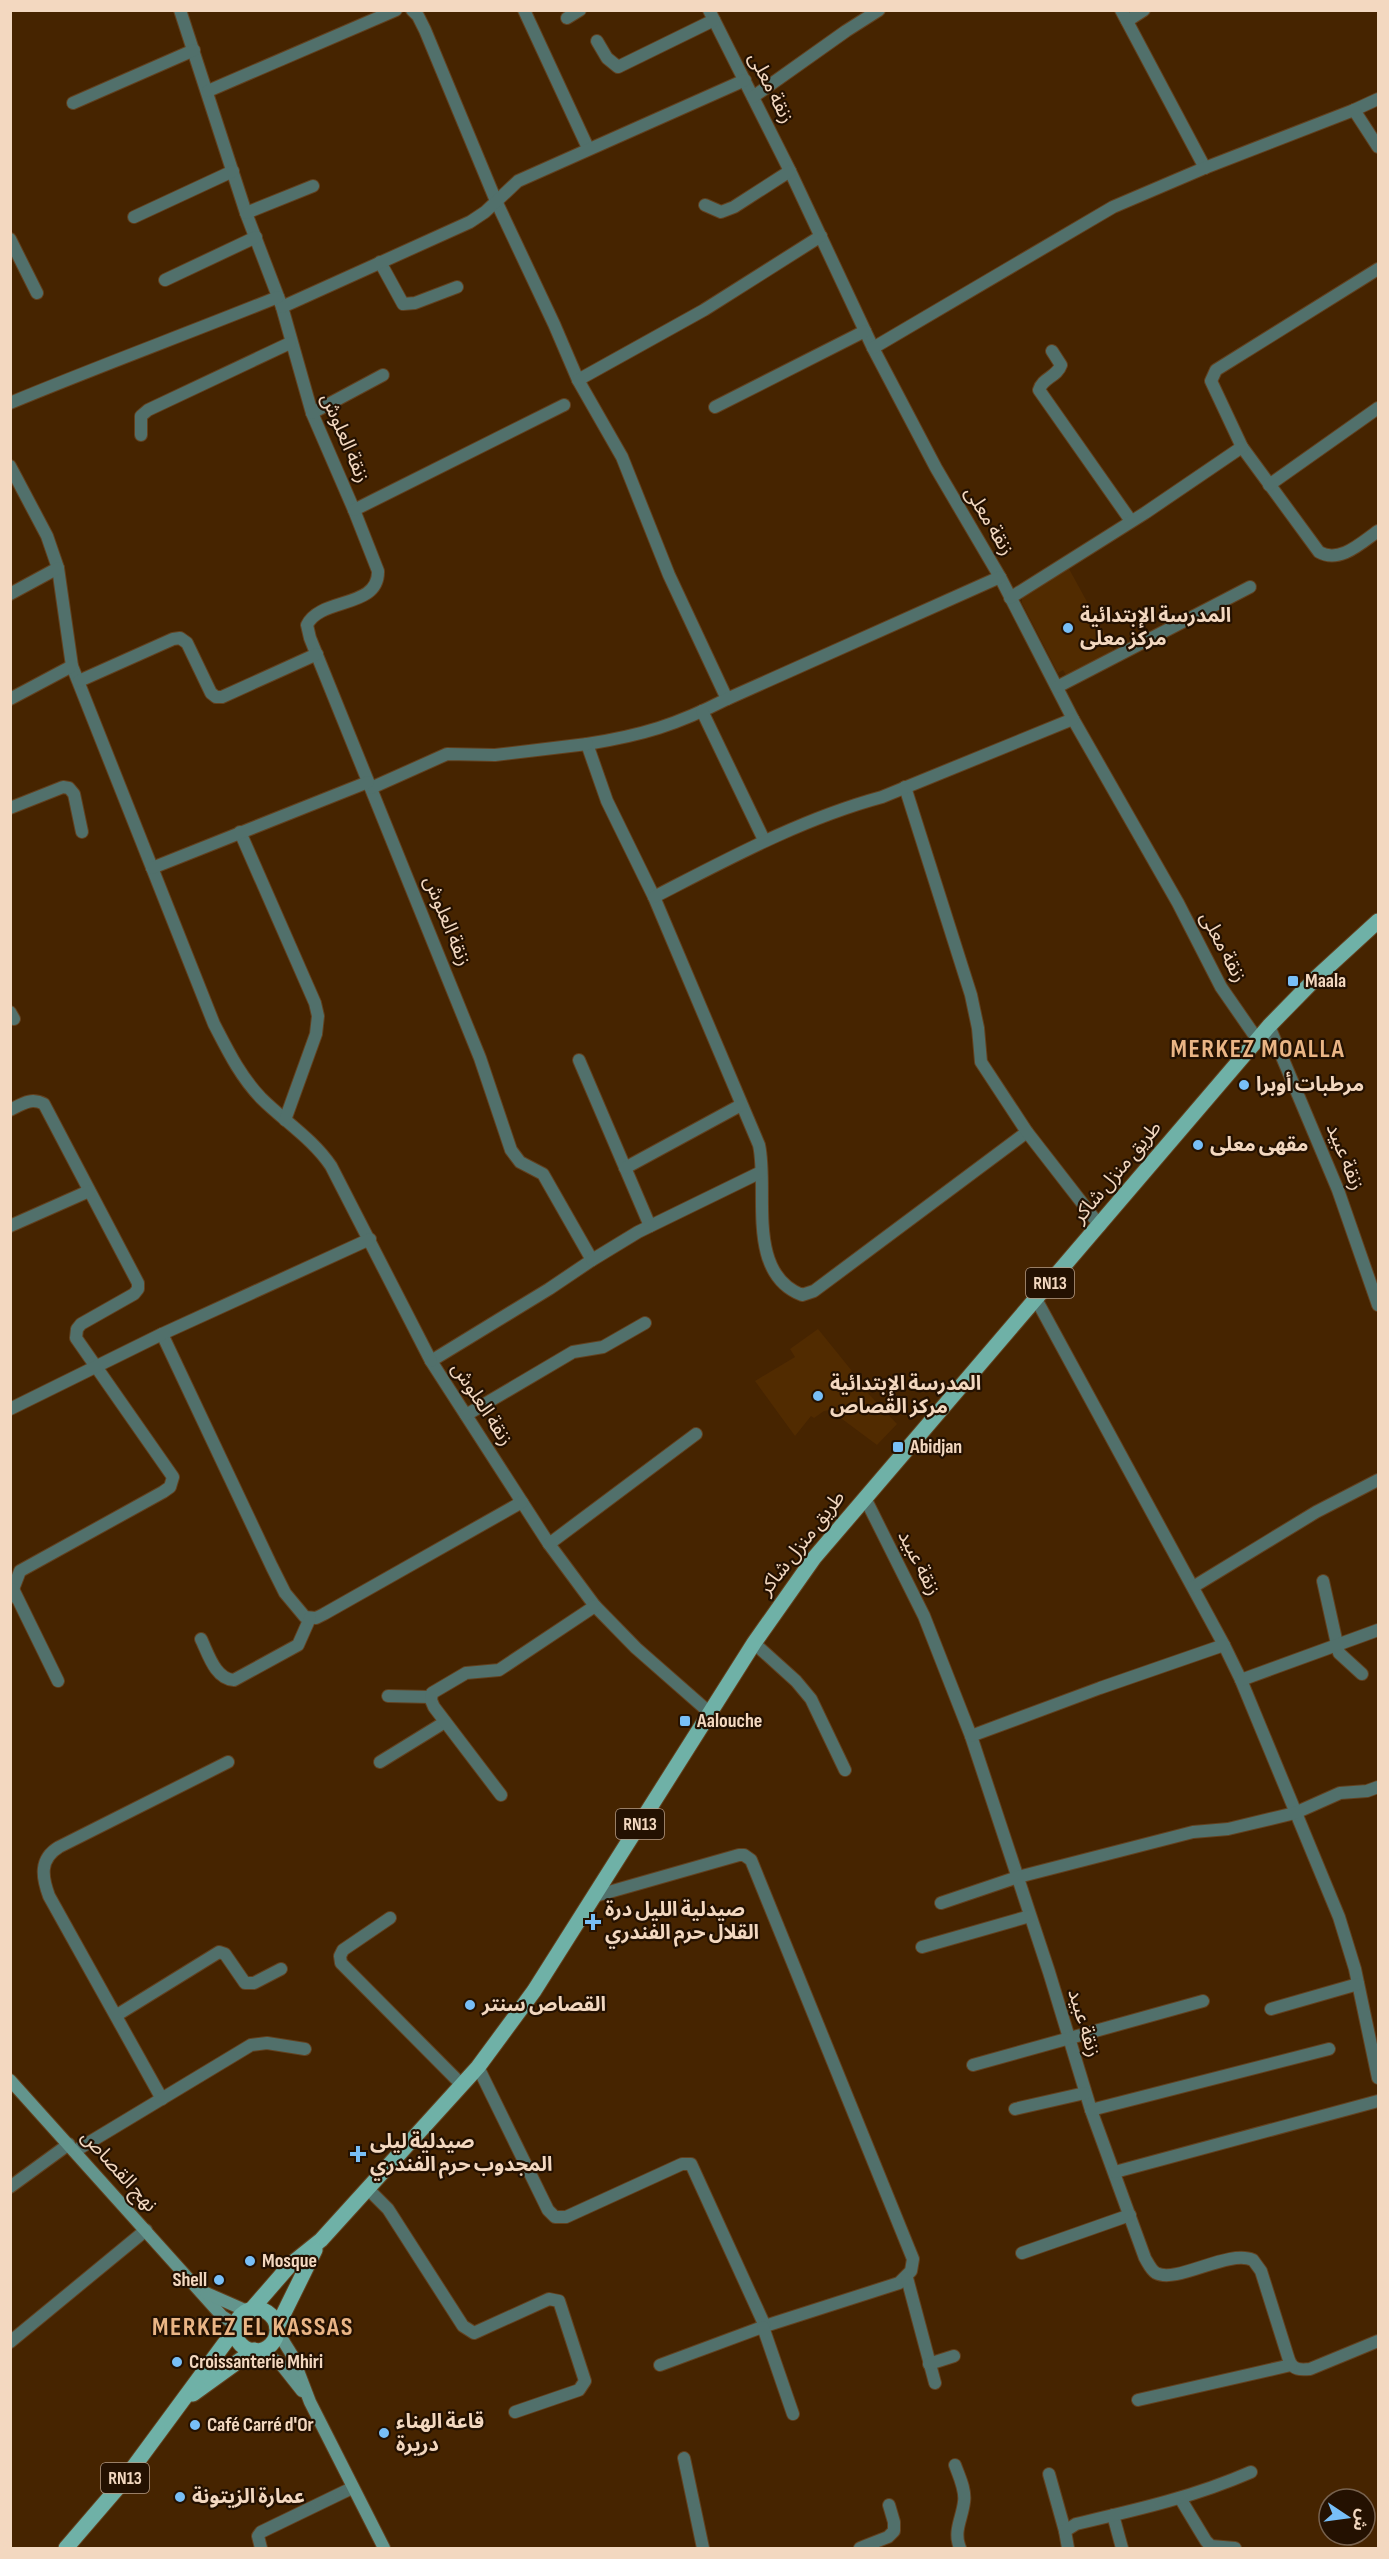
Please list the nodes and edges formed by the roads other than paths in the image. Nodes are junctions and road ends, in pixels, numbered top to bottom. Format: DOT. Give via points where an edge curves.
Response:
graph roads {
  1 [pos="180,10"];
  2 [pos="396,10"];
  3 [pos="412,10"];
  4 [pos="524,10"];
  5 [pos="580,10"];
  6 [pos="879,10"];
  7 [pos="1144,10"];
  8 [pos="712,15"];
  9 [pos="1124,16"];
  10 [pos="567,18"];
  11 [pos="597,41"];
  12 [pos="194,50"];
  13 [pos="745,80"];
  14 [pos="208,91"];
  15 [pos="753,97"];
  16 [pos="1378,99"];
  17 [pos="73,103"];
  18 [pos="1354,110"];
  19 [pos="1378,147"];
  20 [pos="588,148"];
  21 [pos="1205,168"];
  22 [pos="233,171"];
  23 [pos="790,171"];
  24 [pos="313,186"];
  25 [pos="496,201"];
  26 [pos="705,205"];
  27 [pos="246,213"];
  28 [pos="134,217"];
  29 [pos="821,236"];
  30 [pos="256,237"];
  31 [pos="10,239"];
  32 [pos="380,262"];
  33 [pos="1378,269"];
  34 [pos="165,280"];
  35 [pos="457,287"];
  36 [pos="37,293"];
  37 [pos="280,302"];
  38 [pos="865,331"];
  39 [pos="290,343"];
  40 [pos="873,348"];
  41 [pos="1052,351"];
  42 [pos="383,375"];
  43 [pos="578,380"];
  44 [pos="10,403"];
  45 [pos="564,405"];
  46 [pos="715,407"];
  47 [pos="1378,408"];
  48 [pos="312,413"];
  49 [pos="141,435"];
  50 [pos="1242,447"];
  51 [pos="10,465"];
  52 [pos="1269,485"];
  53 [pos="354,510"];
  54 [pos="1131,521"];
  55 [pos="1378,531"];
  56 [pos="58,568"];
  57 [pos="1000,577"];
  58 [pos="1250,587"];
  59 [pos="10,594"];
  60 [pos="1010,598"];
  61 [pos="316,654"];
  62 [pos="72,666"];
  63 [pos="79,681"];
  64 [pos="1058,687"];
  65 [pos="10,699"];
  66 [pos="727,699"];
  67 [pos="702,711"];
  68 [pos="1073,719"];
  69 [pos="587,744"];
  70 [pos="369,785"];
  71 [pos="905,787"];
  72 [pos="10,808"];
  73 [pos="82,832"];
  74 [pos="240,832"];
  75 [pos="764,840"];
  76 [pos="152,868"];
  77 [pos="654,897"];
  78 [pos="1378,921"];
  79 [pos="1269,1026"];
  80 [pos="1257,1039"];
  81 [pos="579,1060"];
  82 [pos="741,1105"];
  83 [pos="10,1110"];
  84 [pos="285,1120"];
  85 [pos="1027,1132"];
  86 [pos="625,1168"];
  87 [pos="761,1172"];
  88 [pos="89,1191"];
  89 [pos="10,1226"];
  90 [pos="650,1226"];
  91 [pos="1100,1226"];
  92 [pos="370,1239"];
  93 [pos="592,1260"];
  94 [pos="1377,1297"];
  95 [pos="1036,1299"];
  96 [pos="645,1323"];
  97 [pos="162,1334"];
  98 [pos="431,1361"];
  99 [pos="96,1366"];
  100 [pos="10,1409"];
  101 [pos="466,1415"];
  102 [pos="696,1434"];
  103 [pos="1378,1480"];
  104 [pos="865,1498"];
  105 [pos="522,1502"];
  106 [pos="549,1544"];
  107 [pos="1323,1581"];
  108 [pos="1193,1587"];
  109 [pos="12,1593"];
  110 [pos="595,1606"];
  111 [pos="310,1618"];
  112 [pos="1378,1630"];
  113 [pos="201,1639"];
  114 [pos="754,1643"];
  115 [pos="1224,1645"];
  116 [pos="1336,1645"];
  117 [pos="1362,1674"];
  118 [pos="1241,1680"];
  119 [pos="58,1681"];
  120 [pos="388,1696"];
  121 [pos="431,1697"];
  122 [pos="710,1713"];
  123 [pos="445,1722"];
  124 [pos="971,1736"];
  125 [pos="228,1762"];
  126 [pos="380,1762"];
  127 [pos="845,1770"];
  128 [pos="1378,1787"];
  129 [pos="501,1795"];
  130 [pos="1295,1813"];
  131 [pos="1018,1877"];
  132 [pos="595,1896"];
  133 [pos="941,1903"];
  134 [pos="1030,1917"];
  135 [pos="390,1918"];
  136 [pos="922,1947"];
  137 [pos="281,1969"];
  138 [pos="1358,1984"];
  139 [pos="1203,2001"];
  140 [pos="1271,2009"];
  141 [pos="117,2015"];
  142 [pos="1068,2037"];
  143 [pos="305,2049"];
  144 [pos="1329,2049"];
  145 [pos="973,2065"];
  146 [pos="478,2067"];
  147 [pos="1378,2078"];
  148 [pos="10,2080"];
  149 [pos="462,2085"];
  150 [pos="1086,2093"];
  151 [pos="162,2099"];
  152 [pos="1378,2102"];
  153 [pos="1015,2109"];
  154 [pos="1091,2110"];
  155 [pos="72,2148"];
  156 [pos="1115,2172"];
  157 [pos="10,2187"];
  158 [pos="367,2188"];
  159 [pos="1130,2216"];
  160 [pos="146,2230"];
  161 [pos="321,2240"];
  162 [pos="1022,2253"];
  163 [pos="907,2278"];
  164 [pos="198,2288"];
  165 [pos="249,2310"];
  166 [pos="236,2326"];
  167 [pos="764,2326"];
  168 [pos="277,2329"];
  169 [pos="1378,2341"];
  170 [pos="10,2342"];
  171 [pos="256,2350"];
  172 [pos="954,2356"];
  173 [pos="929,2364"];
  174 [pos="660,2365"];
  175 [pos="1291,2365"];
  176 [pos="934,2383"];
  177 [pos="1138,2400"];
  178 [pos="310,2402"];
  179 [pos="182,2404"];
  180 [pos="515,2412"];
  181 [pos="793,2414"];
  182 [pos="684,2458"];
  183 [pos="955,2465"];
  184 [pos="1251,2472"];
  185 [pos="1049,2474"];
  186 [pos="352,2488"];
  187 [pos="1180,2498"];
  188 [pos="889,2505"];
  189 [pos="1113,2515"];
  190 [pos="1065,2531"];
  191 [pos="66,2548"];
  192 [pos="261,2548"];
  193 [pos="384,2548"];
  194 [pos="703,2548"];
  195 [pos="861,2548"];
  196 [pos="960,2548"];
  197 [pos="1068,2548"];
  198 [pos="1122,2548"];
  199 [pos="1235,2548"];
  1 -- 12 [label="street, زنقة العلوش"];
  2 -- 14 [label="street"];
  3 -- 25 [label="street" via="425,30"];
  4 -- 20 [label="street"];
  5 -- 10 [label="street"];
  6 -- 15 [label="street"];
  7 -- 9 [label="street"];
  8 -- 11 [label="street" via="618,67"];
  8 -- 13 [label="street, زنقة معلى"];
  9 -- 21 [label="street"];
  12 -- 14 [label="street, زنقة العلوش"];
  12 -- 17 [label="street"];
  13 -- 15 [label="street, زنقة معلى"];
  13 -- 20 [label="street"];
  14 -- 22 [label="street, زنقة العلوش"];
  15 -- 23 [label="street, زنقة معلى"];
  16 -- 18 [label="street"];
  18 -- 19 [label="street"];
  18 -- 21 [label="street"];
  20 -- 25 [label="street" via="518,181"];
  21 -- 40 [label="street" via="1113,207"];
  22 -- 27 [label="street, زنقة العلوش"];
  22 -- 28 [label="street"];
  23 -- 26 [label="street" via="734,207 721,212"];
  23 -- 29 [label="street, زنقة معلى"];
  24 -- 27 [label="street"];
  25 -- 32 [label="street" via="470,222"];
  25 -- 43 [label="street"];
  27 -- 30 [label="street, زنقة العلوش"];
  29 -- 38 [label="street, زنقة معلى"];
  29 -- 43 [label="street" via="704,310"];
  30 -- 34 [label="street"];
  30 -- 37 [label="street, زنقة العلوش"];
  31 -- 36 [label="street"];
  32 -- 35 [label="street" via="403,304"];
  32 -- 37 [label="street"];
  33 -- 50 [label="street" via="1216,370 1211,385"];
  37 -- 39 [label="street, زنقة العلوش"];
  37 -- 44 [label="street" via="95,367"];
  38 -- 40 [label="street, زنقة معلى"];
  38 -- 46 [label="street"];
  39 -- 48 [label="street, زنقة العلوش"];
  39 -- 49 [label="street" via="148,410 141,416"];
  40 -- 57 [label="street, زنقة معلى" via="936,468"];
  41 -- 54 [label="street" via="1059,370 1039,390"];
  42 -- 48 [label="street"];
  43 -- 66 [label="street" via="622,457 669,575"];
  45 -- 53 [label="street"];
  47 -- 52 [label="street"];
  48 -- 53 [label="street, زنقة العلوش"];
  50 -- 52 [label="street"];
  50 -- 54 [label="street"];
  51 -- 56 [label="street" via="47,536"];
  52 -- 55 [label="street" via="1325,555 1347,552"];
  53 -- 61 [label="street, زنقة العلوش" via="378,571 378,581 368,593 313,616 308,629"];
  54 -- 60 [label="street"];
  56 -- 59 [label="street"];
  56 -- 62 [label="street"];
  57 -- 60 [label="street, زنقة معلى"];
  57 -- 66 [label="street"];
  58 -- 64 [label="street"];
  60 -- 64 [label="street, زنقة معلى"];
  61 -- 63 [label="street" via="222,697 211,693 187,643 180,638"];
  61 -- 70 [label="street, زنقة العلوش"];
  62 -- 63 [label="street"];
  62 -- 65 [label="street"];
  63 -- 76 [label="street"];
  64 -- 68 [label="street, زنقة معلى"];
  66 -- 67 [label="street"];
  67 -- 69 [label="street" via="652,731"];
  67 -- 75 [label="street"];
  68 -- 71 [label="street"];
  68 -- 80 [label="street, زنقة معلى" via="1221,987"];
  69 -- 70 [label="street" via="495,755 447,754"];
  69 -- 77 [label="street" via="607,801"];
  70 -- 74 [label="street"];
  70 -- 93 [label="street, زنقة العلوش" via="480,1058 512,1150 519,1162 543,1174"];
  71 -- 75 [label="street"];
  71 -- 85 [label="street" via="971,995 979,1059"];
  72 -- 73 [label="street" via="69,788 74,794"];
  74 -- 76 [label="street"];
  74 -- 84 [label="street" via="318,1016 316,1034"];
  75 -- 77 [label="street"];
  76 -- 84 [label="street" via="214,1024 234,1063 262,1099"];
  77 -- 82 [label="street"];
  78 -- 79 [label="main road, طريق منزل شاكر / RN13"];
  79 -- 80 [label="main road, طريق منزل شاكر / RN13"];
  79 -- 94 [label="street, زنقة عبيد" via="1338,1190"];
  80 -- 91 [label="main road, طريق منزل شاكر / RN13"];
  81 -- 86 [label="street"];
  82 -- 86 [label="street"];
  82 -- 87 [label="street" via="759,1145"];
  83 -- 88 [label="street" via="29,1101 44,1104"];
  84 -- 92 [label="street" via="326,1158"];
  85 -- 87 [label="street" via="814,1291 802,1295 781,1281 769,1259 761,1213"];
  85 -- 91 [label="street"];
  86 -- 90 [label="street"];
  87 -- 90 [label="street"];
  88 -- 89 [label="street"];
  88 -- 99 [label="street" via="138,1287 134,1294 77,1329 76,1338"];
  90 -- 93 [label="street"];
  91 -- 95 [label="main road, طريق منزل شاكر / RN13"];
  92 -- 97 [label="street"];
  92 -- 98 [label="street"];
  93 -- 98 [label="street, زنقة العلوش"];
  95 -- 104 [label="main road, طريق منزل شاكر / RN13"];
  95 -- 108 [label="street"];
  96 -- 101 [label="street" via="603,1347 573,1352"];
  97 -- 99 [label="street"];
  97 -- 111 [label="street" via="276,1576 300,1614"];
  98 -- 101 [label="street, زنقة العلوش"];
  99 -- 100 [label="street"];
  99 -- 109 [label="street" via="171,1472 172,1483 163,1492 25,1568 17,1576"];
  101 -- 105 [label="street, زنقة العلوش"];
  102 -- 106 [label="street"];
  103 -- 108 [label="street" via="1316,1512"];
  104 -- 114 [label="main road, طريق منزل شاكر / RN13" via="807,1567"];
  104 -- 124 [label="street, زنقة عبيد" via="924,1616"];
  105 -- 106 [label="street, زنقة العلوش"];
  105 -- 111 [label="street" via="324,1614"];
  106 -- 110 [label="street, زنقة العلوش"];
  107 -- 116 [label="street"];
  108 -- 115 [label="street"];
  109 -- 119 [label="street"];
  110 -- 121 [label="street" via="499,1670 466,1673 434,1691"];
  110 -- 122 [label="street, زنقة العلوش"];
  111 -- 113 [label="street" via="298,1645 234,1680 218,1672"];
  112 -- 116 [label="street"];
  114 -- 122 [label="main road, طريق منزل شاكر / RN13"];
  114 -- 127 [label="street" via="811,1699"];
  115 -- 118 [label="street"];
  115 -- 124 [label="street"];
  116 -- 117 [label="street"];
  116 -- 118 [label="street"];
  118 -- 130 [label="street"];
  120 -- 121 [label="street"];
  121 -- 123 [label="street"];
  122 -- 132 [label="main road, طريق منزل شاكر / RN13"];
  123 -- 126 [label="street"];
  123 -- 129 [label="street"];
  124 -- 131 [label="street, زنقة عبيد"];
  125 -- 141 [label="street" via="59,1847 45,1861 44,1882 49,1896"];
  128 -- 130 [label="street" via="1336,1794"];
  130 -- 131 [label="street" via="1228,1829 1193,1832"];
  130 -- 138 [label="street" via="1339,1917"];
  131 -- 133 [label="street"];
  131 -- 134 [label="street, زنقة عبيد"];
  132 -- 146 [label="main road, طريق منزل شاكر / RN13" via="534,1991"];
  132 -- 163 [label="street" via="739,1855 751,1860 912,2254 913,2267"];
  134 -- 136 [label="street"];
  134 -- 142 [label="street, زنقة عبيد"];
  135 -- 149 [label="street" via="343,1950 341,1963"];
  137 -- 141 [label="street" via="254,1983 245,1983 225,1954 219,1952"];
  138 -- 140 [label="street"];
  138 -- 147 [label="street"];
  139 -- 142 [label="street"];
  141 -- 151 [label="street"];
  142 -- 145 [label="street"];
  142 -- 150 [label="street, زنقة عبيد"];
  143 -- 151 [label="street" via="256,2043"];
  144 -- 154 [label="street"];
  146 -- 149 [label="main road, طريق منزل شاكر / RN13"];
  146 -- 167 [label="street" via="548,2210 555,2217 566,2217 682,2164 691,2164"];
  148 -- 155 [label="street, نهج القصاص"];
  149 -- 158 [label="main road, طريق منزل شاكر / RN13"];
  150 -- 153 [label="street"];
  150 -- 154 [label="street, زنقة عبيد"];
  151 -- 155 [label="street"];
  152 -- 156 [label="street"];
  154 -- 156 [label="street, زنقة عبيد"];
  155 -- 157 [label="street"];
  155 -- 160 [label="street, نهج القصاص"];
  156 -- 159 [label="street, زنقة عبيد"];
  158 -- 161 [label="main road, طريق منزل شاكر / RN13"];
  158 -- 180 [label="street" via="388,2209 463,2326 474,2334 549,2299 559,2301 585,2381 579,2390"];
  159 -- 162 [label="street"];
  159 -- 175 [label="street, زنقة عبيد" via="1145,2258 1157,2274 1172,2274 1239,2257 1257,2264"];
  160 -- 164 [label="street, نهج القصاص"];
  160 -- 170 [label="street"];
  161 -- 165 [label="main road, طريق منزل شاكر / RN13" via="291,2264"];
  161 -- 168 [label="main road, طريق منزل شاكر / RN13"];
  163 -- 167 [label="street"];
  163 -- 173 [label="street"];
  164 -- 165 [label="street, نهج القصاص" via="227,2304"];
  164 -- 166 [label="street, نهج القصاص"];
  165 -- 166 [label="main road, RN13"];
  165 -- 168 [label="main road" via="267,2312"];
  166 -- 171 [label="main road" via="238,2340"];
  166 -- 179 [label="main road, RN13"];
  167 -- 174 [label="street"];
  167 -- 181 [label="street"];
  168 -- 171 [label="main road, RN13" via="273,2342"];
  168 -- 178 [label="street" via="296,2362"];
  169 -- 175 [label="street" via="1310,2368"];
  171 -- 178 [label="street" via="279,2362"];
  171 -- 179 [label="main road, RN13"];
  172 -- 173 [label="street"];
  173 -- 176 [label="street"];
  175 -- 177 [label="street"];
  178 -- 186 [label="street"];
  179 -- 191 [label="main road, RN13"];
  182 -- 194 [label="street"];
  183 -- 196 [label="street" via="964,2491 957,2527"];
  184 -- 187 [label="street"];
  185 -- 190 [label="street"];
  186 -- 192 [label="street" via="261,2532"];
  186 -- 193 [label="street"];
  187 -- 189 [label="street"];
  187 -- 199 [label="street" via="1211,2546"];
  188 -- 195 [label="street" via="894,2531"];
  189 -- 190 [label="street" via="1076,2524"];
  189 -- 198 [label="street"];
  190 -- 197 [label="street"];
}
